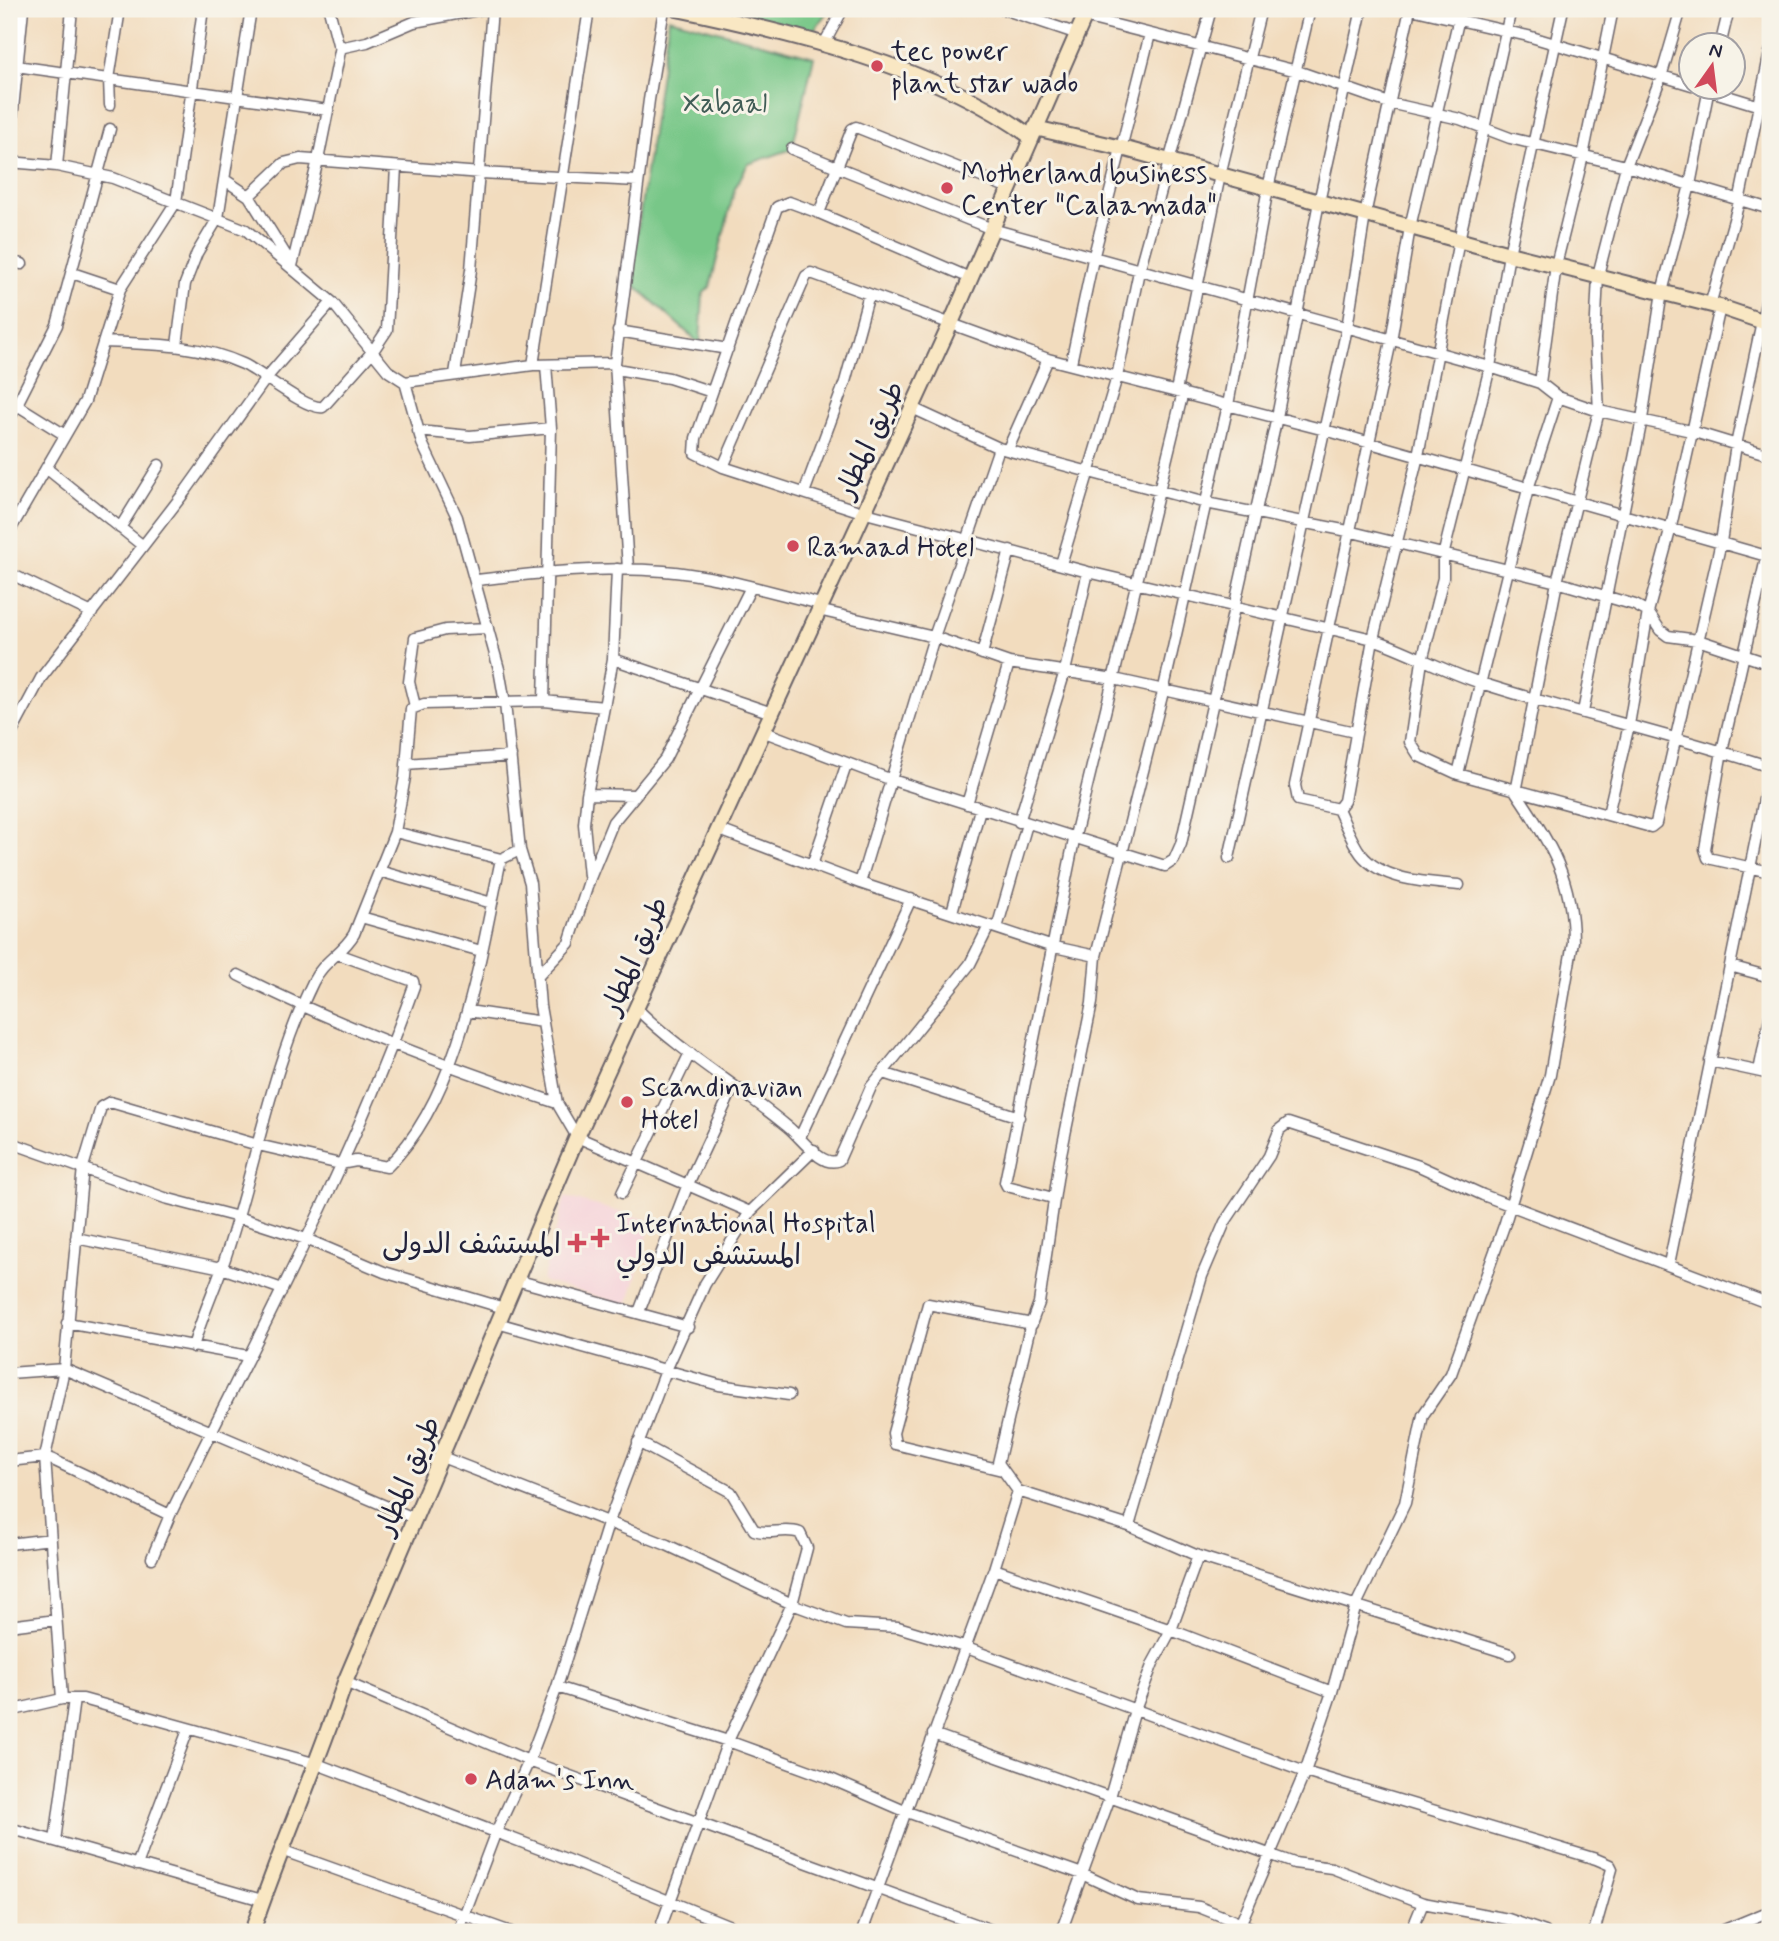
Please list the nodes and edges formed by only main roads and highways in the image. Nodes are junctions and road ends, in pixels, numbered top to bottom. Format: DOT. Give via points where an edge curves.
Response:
graph roads {
  1 [pos="677,9"];
  2 [pos="1086,13"];
  3 [pos="1033,133"];
  4 [pos="1766,323"];
  5 [pos="252,1932"];
  1 -- 3 [label="main road" via="824,44 940,87"];
  2 -- 3 [label="main road, طريق المطار"];
  3 -- 4 [label="main road" via="1122,148"];
  3 -- 5 [label="main road, طريق المطار" via="951,323 577,1136 345,1682"];
}
